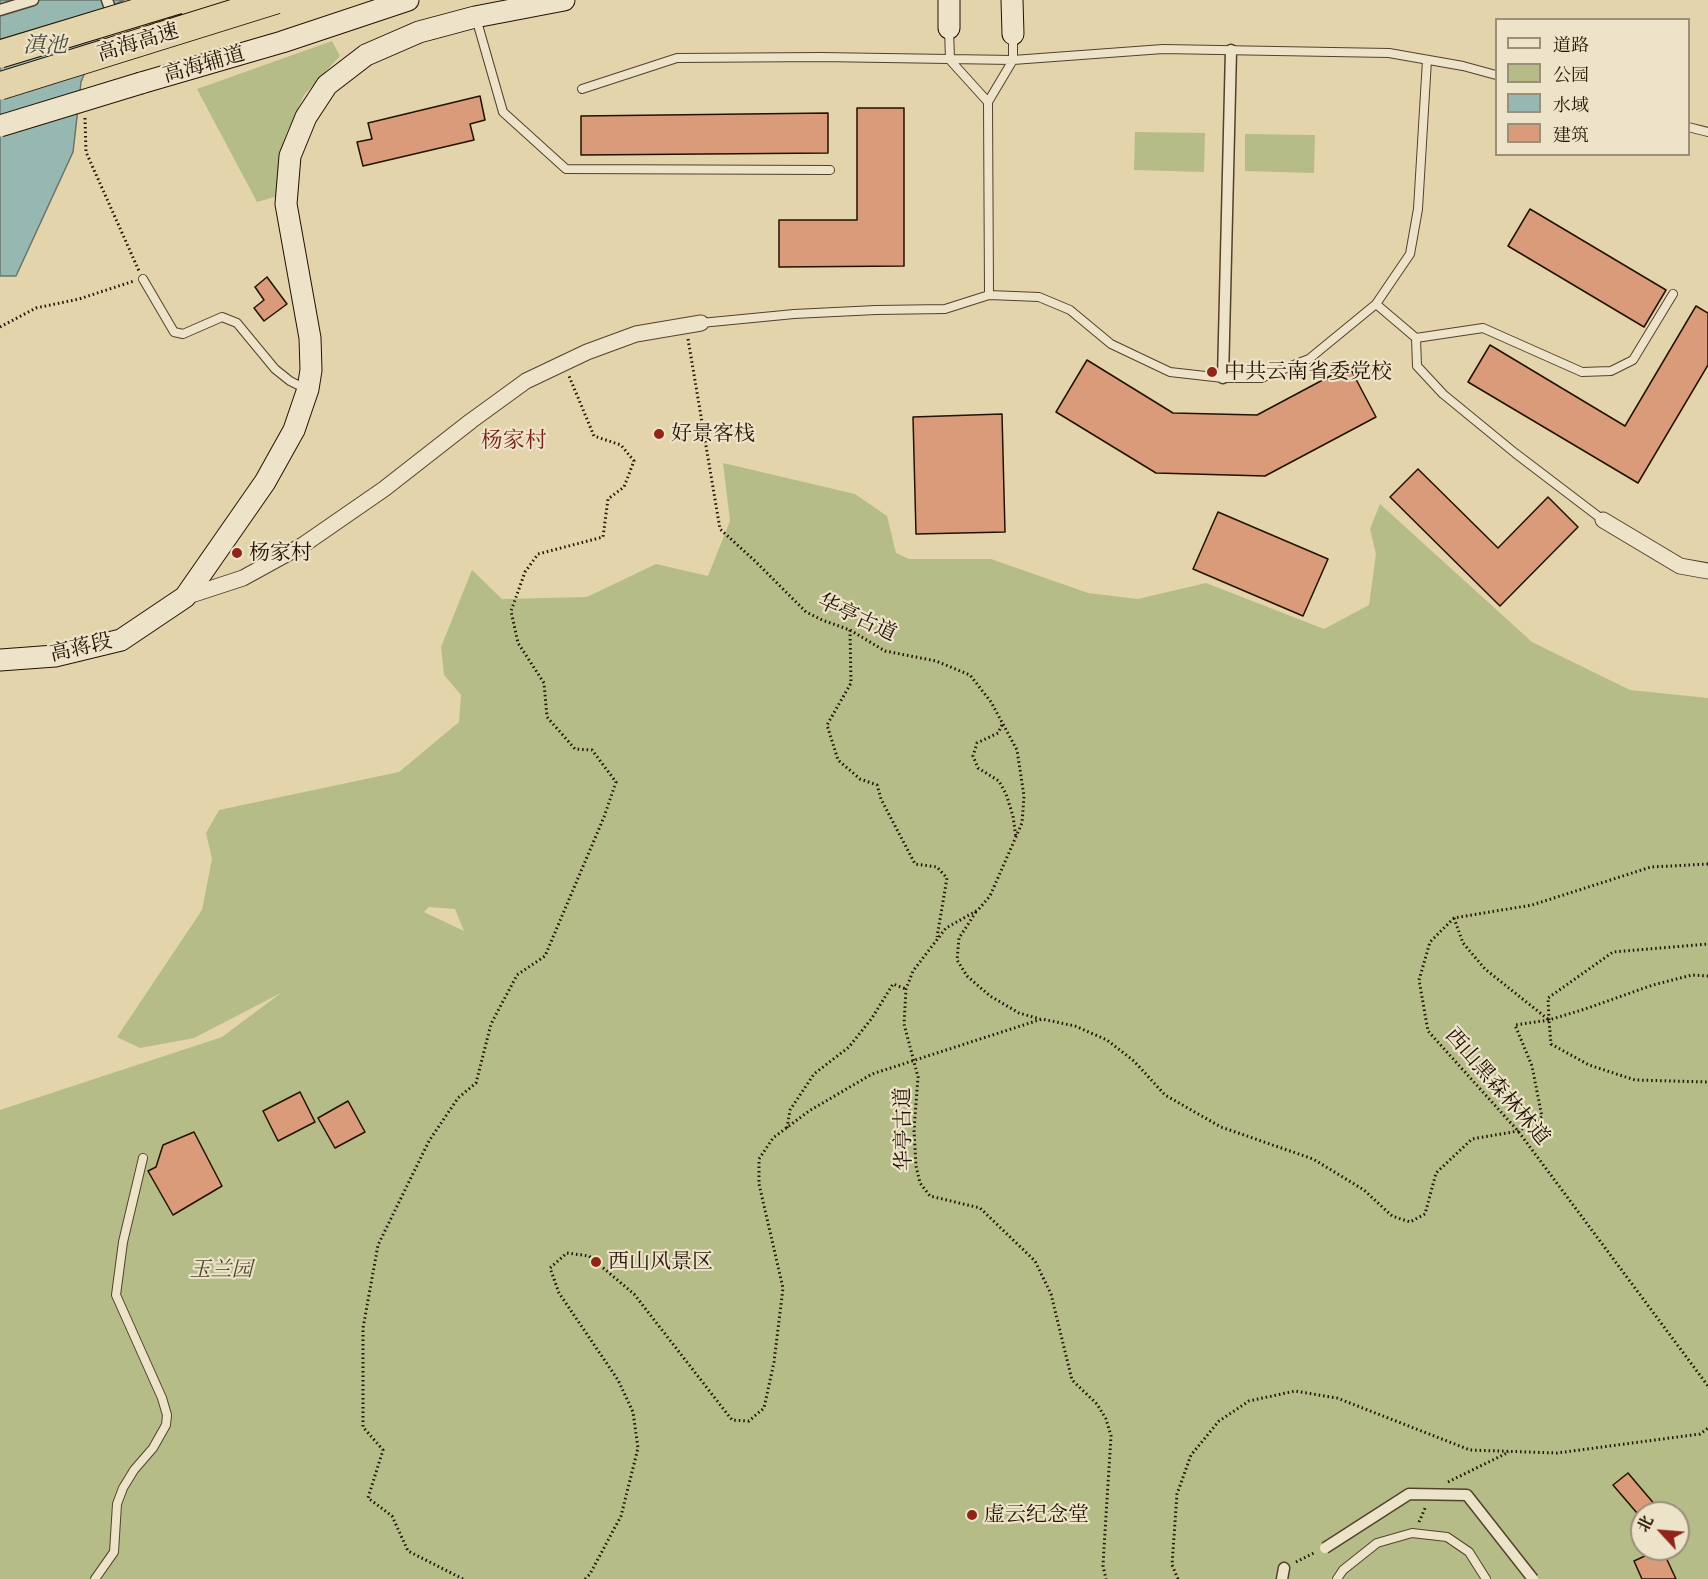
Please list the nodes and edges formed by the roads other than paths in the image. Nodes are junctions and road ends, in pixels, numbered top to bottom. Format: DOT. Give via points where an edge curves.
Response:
graph roads {
  1 [pos="33,0"];
  2 [pos="106,0"];
  3 [pos="178,0"];
  4 [pos="276,0"];
  5 [pos="408,0"];
  6 [pos="564,0"];
  7 [pos="949,0"];
  8 [pos="1012,0"];
  9 [pos="0,10"];
  10 [pos="475,17"];
  11 [pos="949,28"];
  12 [pos="119,31"];
  13 [pos="1013,34"];
  14 [pos="1231,50"];
  15 [pos="0,54"];
  16 [pos="950,60"];
  17 [pos="1013,60"];
  18 [pos="1427,60"];
  19 [pos="1495,74"];
  20 [pos="0,86"];
  21 [pos="582,89"];
  22 [pos="988,102"];
  23 [pos="0,126"];
  24 [pos="1690,127"];
  25 [pos="1708,132"];
  26 [pos="830,170"];
  27 [pos="143,279"];
  28 [pos="1673,294"];
  29 [pos="989,295"];
  30 [pos="1377,304"];
  31 [pos="694,324"];
  32 [pos="1416,338"];
  33 [pos="1223,378"];
  34 [pos="308,389"];
  35 [pos="1604,520"];
  36 [pos="1708,571"];
  37 [pos="185,597"];
  38 [pos="0,660"];
  39 [pos="143,1158"];
  40 [pos="1325,1548"];
  41 [pos="94,1579"];
  42 [pos="1337,1579"];
  43 [pos="1485,1579"];
  44 [pos="1533,1579"];
  1 -- 9 [label="street"];
  2 -- 12 [label="street"];
  3 -- 15 [label="highway, 高海高速, bridge"];
  4 -- 20 [label="highway, 高海高速, bridge"];
  5 -- 23 [label="main road, 高海辅道, bridge"];
  6 -- 10 [label="main road"];
  7 -- 11 [label="main road"];
  8 -- 13 [label="main road"];
  10 -- 26 [label="lane" via="503,111 566,169"];
  10 -- 34 [label="main road" via="418,32 366,55 327,85 306,117 290,156 286,204 310,338"];
  11 -- 16 [label="lane"];
  13 -- 17 [label="lane"];
  14 -- 17 [label="lane" via="1163,49"];
  14 -- 18 [label="lane" via="1389,54"];
  14 -- 33 [label="street"];
  16 -- 17 [label="lane"];
  16 -- 21 [label="lane" via="676,58"];
  16 -- 22 [label="lane"];
  17 -- 22 [label="lane"];
  18 -- 19 [label="lane"];
  18 -- 30 [label="lane" via="1419,209 1410,254"];
  22 -- 29 [label="lane"];
  24 -- 25 [label="lane"];
  27 -- 34 [label="lane" via="174,332 183,334 222,317 237,323 275,369"];
  28 -- 32 [label="lane" via="1633,360 1611,371 1582,372 1483,328"];
  29 -- 31 [label="lane" via="945,309 794,314"];
  29 -- 33 [label="lane" via="1039,297 1070,310 1111,344 1170,372"];
  30 -- 32 [label="lane"];
  30 -- 33 [label="lane" via="1308,359 1261,378"];
  31 -- 37 [label="street" via="636,334 526,381 303,545 243,578"];
  32 -- 35 [label="lane" via="1417,366 1443,394"];
  34 -- 37 [label="main road" via="294,430 265,482"];
  35 -- 36 [label="street" via="1680,566"];
  37 -- 38 [label="main road, 高蒋段" via="121,640 55,656"];
  39 -- 41 [label="lane" via="123,1242 116,1295 162,1398 166,1425 123,1488 117,1504 114,1552"];
  40 -- 44 [label="street, bridge" via="1409,1494 1467,1495"];
  42 -- 43 [label="lane" via="1377,1543 1412,1533 1447,1537 1469,1552"];
}
